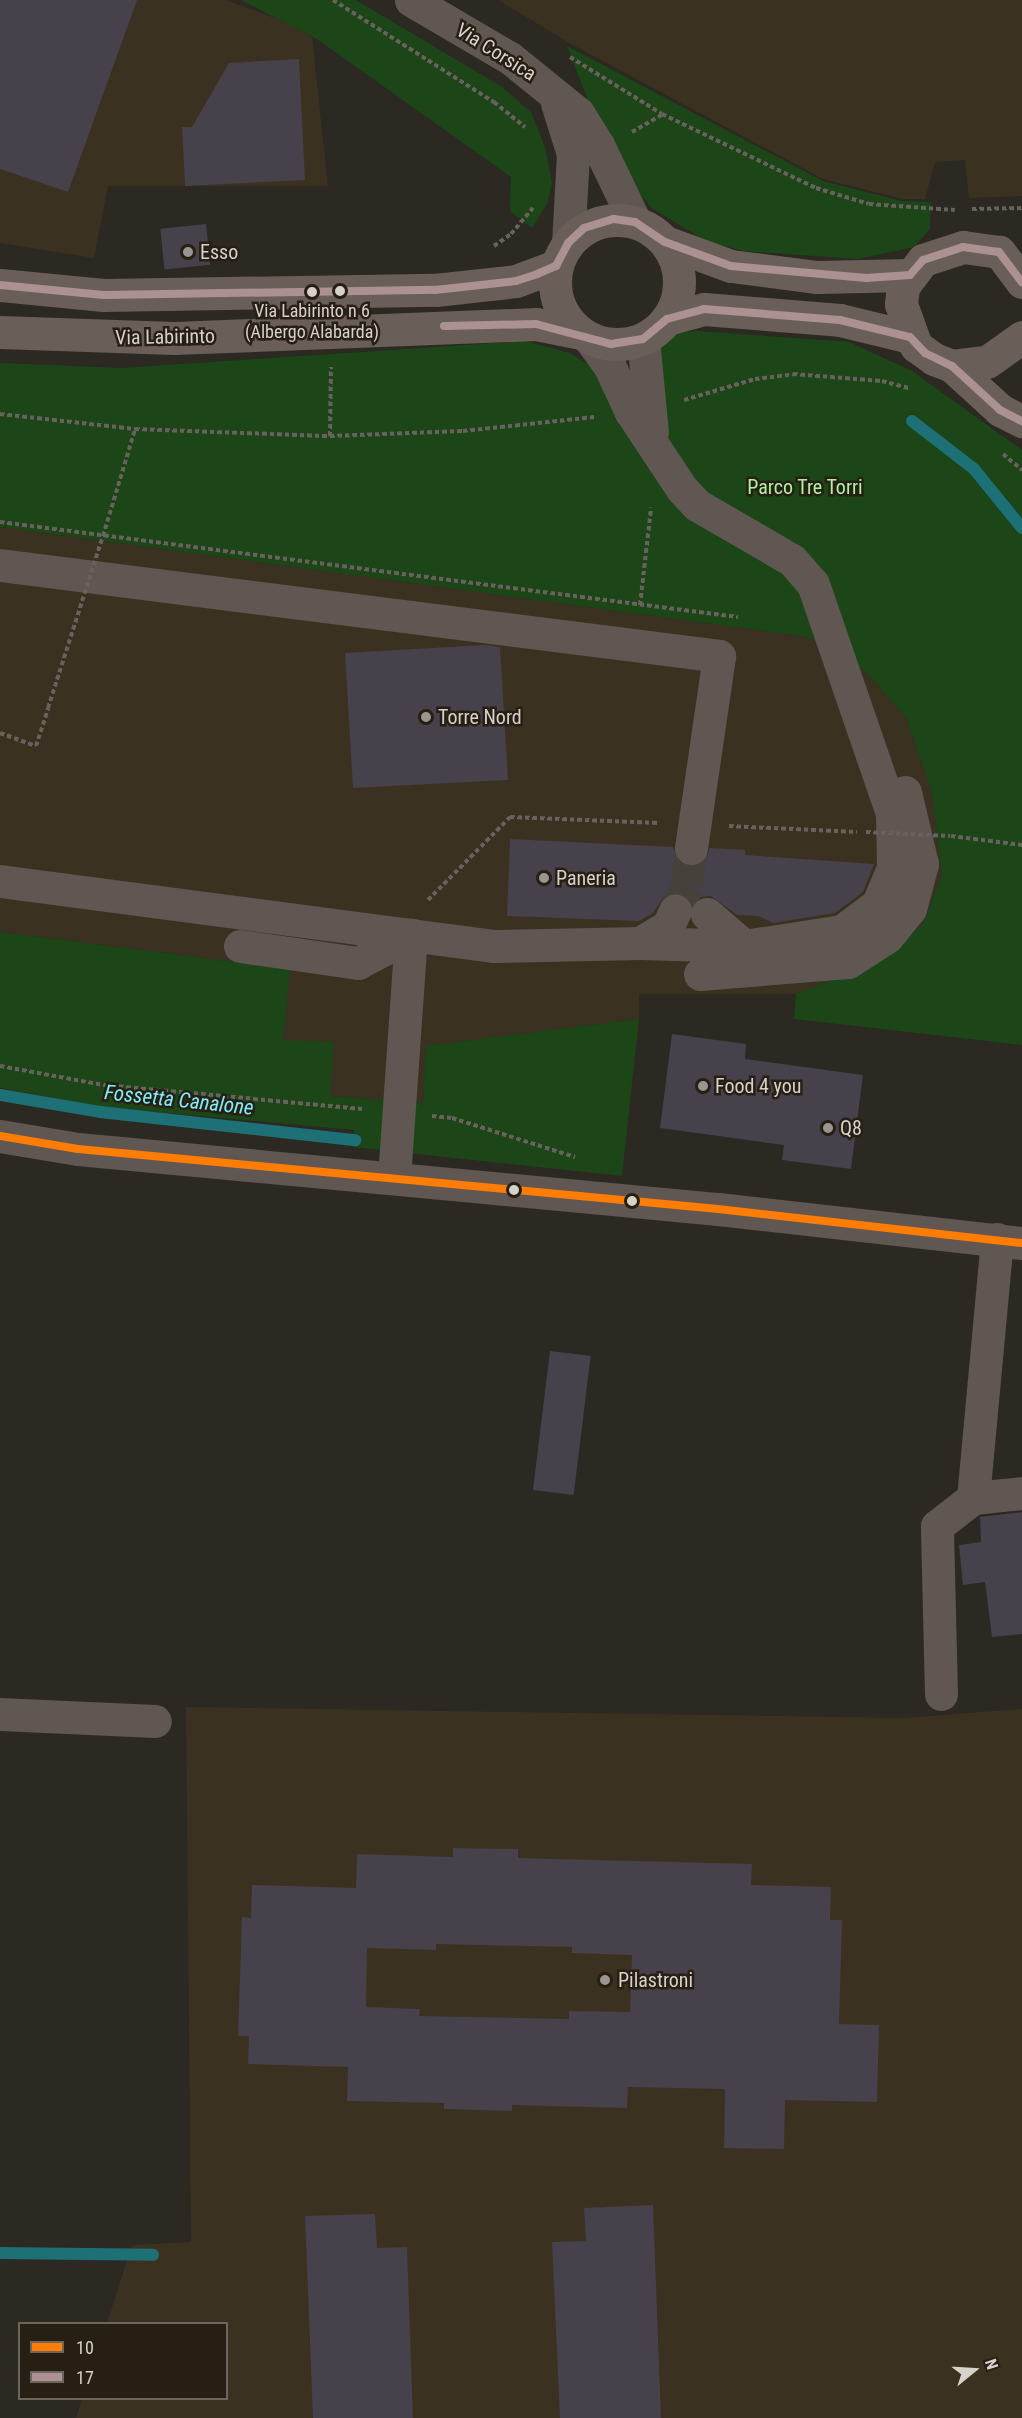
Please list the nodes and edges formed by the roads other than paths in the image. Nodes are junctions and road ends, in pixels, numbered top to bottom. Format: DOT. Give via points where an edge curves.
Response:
graph roads {
  1 [pos="411,0"];
  2 [pos="550,87"];
  3 [pos="635,222"];
  4 [pos="665,242"];
  5 [pos="1010,251"];
  6 [pos="562,255"];
  7 [pos="910,274"];
  8 [pos="1022,282"];
  9 [pos="0,285"];
  10 [pos="655,329"];
  11 [pos="0,332"];
  12 [pos="586,336"];
  13 [pos="910,337"];
  14 [pos="1019,351"];
  15 [pos="952,366"];
  16 [pos="639,411"];
  17 [pos="1022,421"];
  18 [pos="0,565"];
  19 [pos="864,723"];
  20 [pos="691,848"];
  21 [pos="0,881"];
  22 [pos="675,910"];
  23 [pos="707,914"];
  24 [pos="411,935"];
  25 [pos="640,943"];
  26 [pos="240,946"];
  27 [pos="744,946"];
  28 [pos="700,974"];
  29 [pos="0,1136"];
  30 [pos="395,1170"];
  31 [pos="1009,1241"];
  32 [pos="1022,1493"];
  33 [pos="973,1498"];
  34 [pos="941,1694"];
  35 [pos="0,1714"];
  36 [pos="154,1721"];
  1 -- 2 [label="street, Via Corsica" via="510,58"];
  2 -- 3 [label="street, Via Corsica" via="578,113"];
  2 -- 6 [label="street, Via Corsica" via="566,124 573,154"];
  3 -- 4 [label="main road"];
  3 -- 6 [label="main road" via="604,221 584,228"];
  4 -- 7 [label="main road" via="731,266 817,277"];
  4 -- 10 [label="main road" via="675,260 679,280 676,300"];
  5 -- 7 [label="main road" via="963,247 946,250 923,260"];
  5 -- 8 [label="main road"];
  6 -- 9 [label="main road" via="516,280 435,290 105,295"];
  6 -- 12 [label="main road, Via Corsica" via="558,303"];
  7 -- 13 [label="main road" via="901,304"];
  10 -- 12 [label="main road" via="612,344"];
  10 -- 13 [label="main road" via="704,309 840,320"];
  10 -- 16 [label="street"];
  11 -- 12 [label="main road, Via Labirinto" via="174,338 536,324"];
  12 -- 16 [label="street"];
  13 -- 15 [label="main road" via="925,353"];
  14 -- 15 [label="main road" via="987,362"];
  15 -- 17 [label="main road" via="1000,410"];
  16 -- 19 [label="street" via="657,454 697,505 804,571 820,599"];
  18 -- 20 [label="street" via="719,656"];
  19 -- 27 [label="street" via="892,814 892,868 878,904 842,931"];
  19 -- 28 [label="street" via="899,763 922,864 910,909 887,937 848,962"];
  21 -- 24 [label="street"];
  22 -- 25 [label="street" via="668,926"];
  23 -- 27 [label="street"];
  24 -- 25 [label="street" via="494,946"];
  24 -- 26 [label="street" via="358,963"];
  24 -- 30 [label="street" via="413,1119"];
  25 -- 27 [label="street"];
  29 -- 30 [label="street" via="78,1149"];
  30 -- 31 [label="street"];
  31 -- 33 [label="street"];
  32 -- 33 [label="street"];
  33 -- 34 [label="street" via="938,1526"];
  35 -- 36 [label="street"];
}
